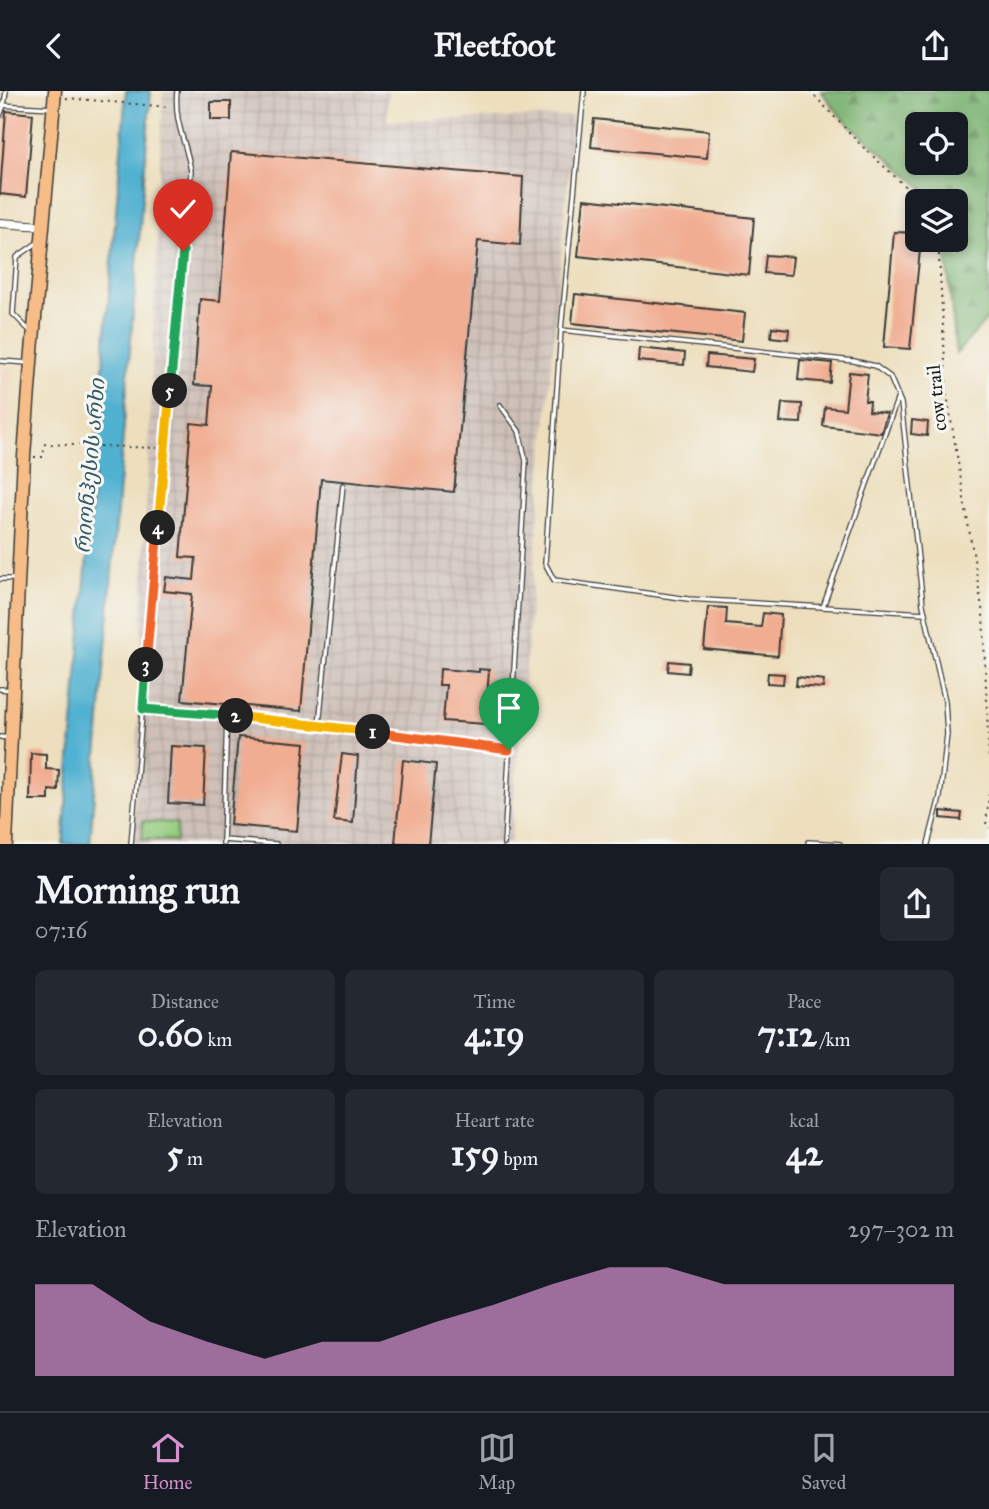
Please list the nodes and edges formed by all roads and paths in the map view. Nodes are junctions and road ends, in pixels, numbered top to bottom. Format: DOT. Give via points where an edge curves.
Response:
graph roads {
  1 [pos="6,91"];
  2 [pos="177,91"];
  3 [pos="584,91"];
  4 [pos="810,91"];
  5 [pos="54,99"];
  6 [pos="2,105"];
  7 [pos="165,107"];
  8 [pos="0,116"];
  9 [pos="908,189"];
  10 [pos="0,223"];
  11 [pos="43,226"];
  12 [pos="42,240"];
  13 [pos="939,252"];
  14 [pos="561,330"];
  15 [pos="33,334"];
  16 [pos="0,361"];
  17 [pos="31,363"];
  18 [pos="898,397"];
  19 [pos="500,405"];
  20 [pos="165,448"];
  21 [pos="24,456"];
  22 [pos="343,485"];
  23 [pos="0,579"];
  24 [pos="19,579"];
  25 [pos="823,607"];
  26 [pos="925,613"];
  27 [pos="0,689"];
  28 [pos="14,690"];
  29 [pos="143,709"];
  30 [pos="228,715"];
  31 [pos="319,725"];
  32 [pos="6,738"];
  33 [pos="509,750"];
  34 [pos="989,761"];
  35 [pos="989,794"];
  36 [pos="989,828"];
  37 [pos="223,842"];
  38 [pos="808,842"];
  39 [pos="6,844"];
  40 [pos="131,844"];
  41 [pos="276,844"];
  42 [pos="504,844"];
  43 [pos="840,844"];
  44 [pos="929,844"];
  1 -- 6 [label="lane"];
  2 -- 20 [label="lane" via="178,121 191,171"];
  3 -- 14 [label="lane"];
  4 -- 9 [label="path"];
  5 -- 6 [label="lane"];
  5 -- 7 [label="path"];
  5 -- 11 [label="main road"];
  6 -- 8 [label="lane"];
  10 -- 11 [label="street"];
  11 -- 12 [label="main road"];
  12 -- 15 [label="main road"];
  12 -- 15 [label="lane" via="17,257 13,314"];
  13 -- 34 [label="path, cow trail" via="947,395 984,614"];
  14 -- 18 [label="lane" via="854,361 875,366 890,377"];
  14 -- 25 [label="lane" via="544,563 554,580 688,599"];
  15 -- 17 [label="main road"];
  16 -- 17 [label="lane"];
  17 -- 21 [label="main road"];
  18 -- 25 [label="lane"];
  18 -- 26 [label="lane"];
  19 -- 33 [label="lane" via="519,431 526,461"];
  20 -- 21 [label="path" via="45,444 44,457"];
  20 -- 29 [label="lane"];
  21 -- 24 [label="main road"];
  22 -- 31 [label="lane"];
  23 -- 24 [label="lane"];
  24 -- 28 [label="main road"];
  25 -- 26 [label="lane"];
  26 -- 44 [label="lane" via="945,701 947,734"];
  27 -- 28 [label="lane"];
  28 -- 32 [label="main road"];
  29 -- 30 [label="lane"];
  29 -- 40 [label="lane"];
  30 -- 31 [label="lane"];
  30 -- 37 [label="lane"];
  31 -- 33 [label="lane"];
  32 -- 39 [label="main road"];
  33 -- 42 [label="lane"];
  35 -- 36 [label="path"];
  37 -- 41 [label="lane"];
  38 -- 43 [label="lane"];
}
